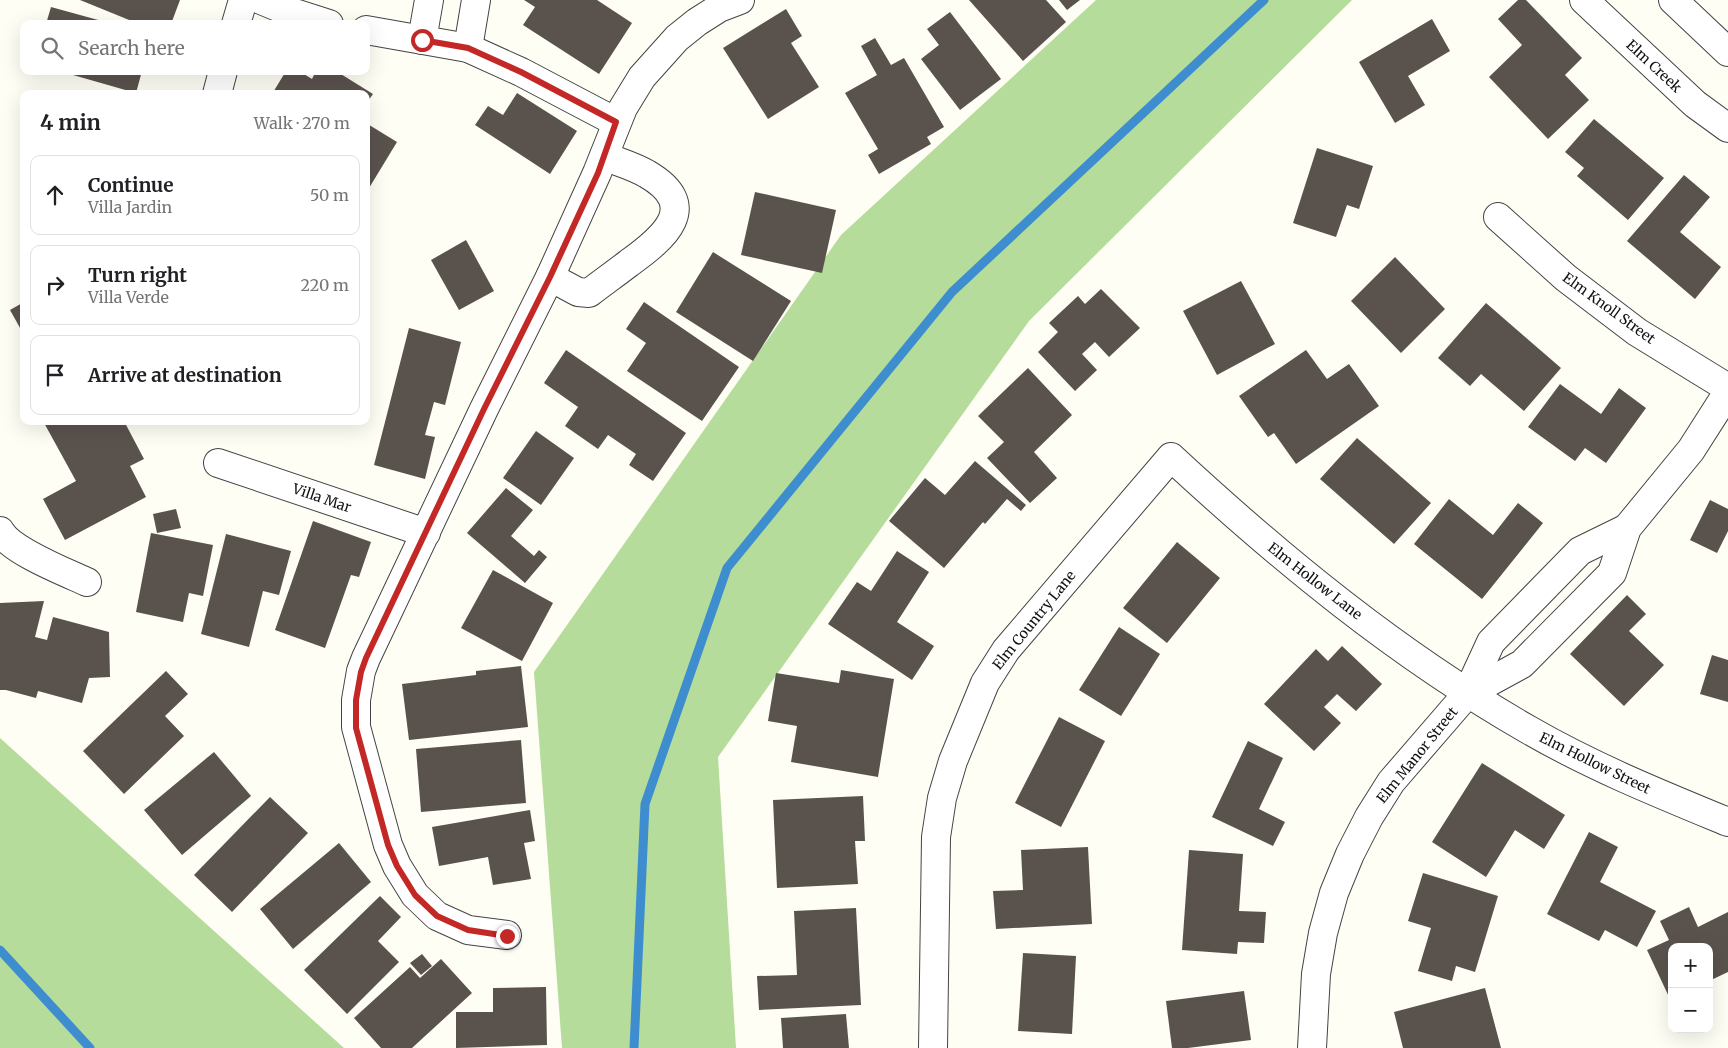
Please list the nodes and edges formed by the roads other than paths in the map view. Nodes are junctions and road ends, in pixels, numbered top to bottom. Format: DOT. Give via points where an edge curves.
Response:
graph roads {
  1 [pos="243,0"];
  2 [pos="261,0"];
  3 [pos="429,0"];
  4 [pos="476,0"];
  5 [pos="740,0"];
  6 [pos="1584,0"];
  7 [pos="1673,0"];
  8 [pos="237,20"];
  9 [pos="316,20"];
  10 [pos="370,31"];
  11 [pos="422,40"];
  12 [pos="468,48"];
  13 [pos="1728,52"];
  14 [pos="222,75"];
  15 [pos="218,90"];
  16 [pos="616,122"];
  17 [pos="1728,128"];
  18 [pos="604,156"];
  19 [pos="1498,217"];
  20 [pos="550,277"];
  21 [pos="1728,390"];
  22 [pos="1171,457"];
  23 [pos="218,463"];
  24 [pos="1627,528"];
  25 [pos="0,531"];
  26 [pos="426,533"];
  27 [pos="87,582"];
  28 [pos="1467,694"];
  29 [pos="1728,822"];
  30 [pos="507,936"];
  31 [pos="933,1048"];
  32 [pos="1312,1048"];
  1 -- 8 [label="street"];
  2 -- 9 [label="street"];
  3 -- 11 [label="street"];
  4 -- 12 [label="street"];
  5 -- 16 [label="street" via="719,8 677,38 642,77"];
  6 -- 17 [label="street, Elm Creek" via="1695,104"];
  7 -- 13 [label="street"];
  10 -- 11 [label="street"];
  11 -- 12 [label="street"];
  12 -- 16 [label="street"];
  14 -- 15 [label="street"];
  16 -- 18 [label="street"];
  18 -- 20 [label="street"];
  18 -- 20 [label="street" via="647,174 665,188 673,200 675,215 653,246 588,293 578,292"];
  19 -- 21 [label="street, Elm Knoll Street" via="1566,278 1637,332"];
  20 -- 26 [label="street"];
  21 -- 24 [label="street, Elm Manor Street" via="1691,450"];
  22 -- 28 [label="street, Elm Hollow Lane" via="1230,512 1327,592"];
  22 -- 31 [label="street, Elm Country Lane" via="1006,650 985,683 956,752 942,798 936,837"];
  23 -- 26 [label="street, Villa Mar"];
  24 -- 28 [label="street, Elm Manor Street" via="1580,551 1491,642"];
  24 -- 28 [label="street, Elm Manor Street" via="1612,574 1522,664"];
  25 -- 27 [label="street" via="19,549"];
  26 -- 30 [label="street" via="361,672 356,728 388,845 415,895 437,916 468,930"];
  28 -- 29 [label="street, Elm Hollow Street" via="1611,773"];
  28 -- 32 [label="street, Elm Manor Street" via="1392,782 1368,817 1350,854 1323,932 1316,974"];
}
